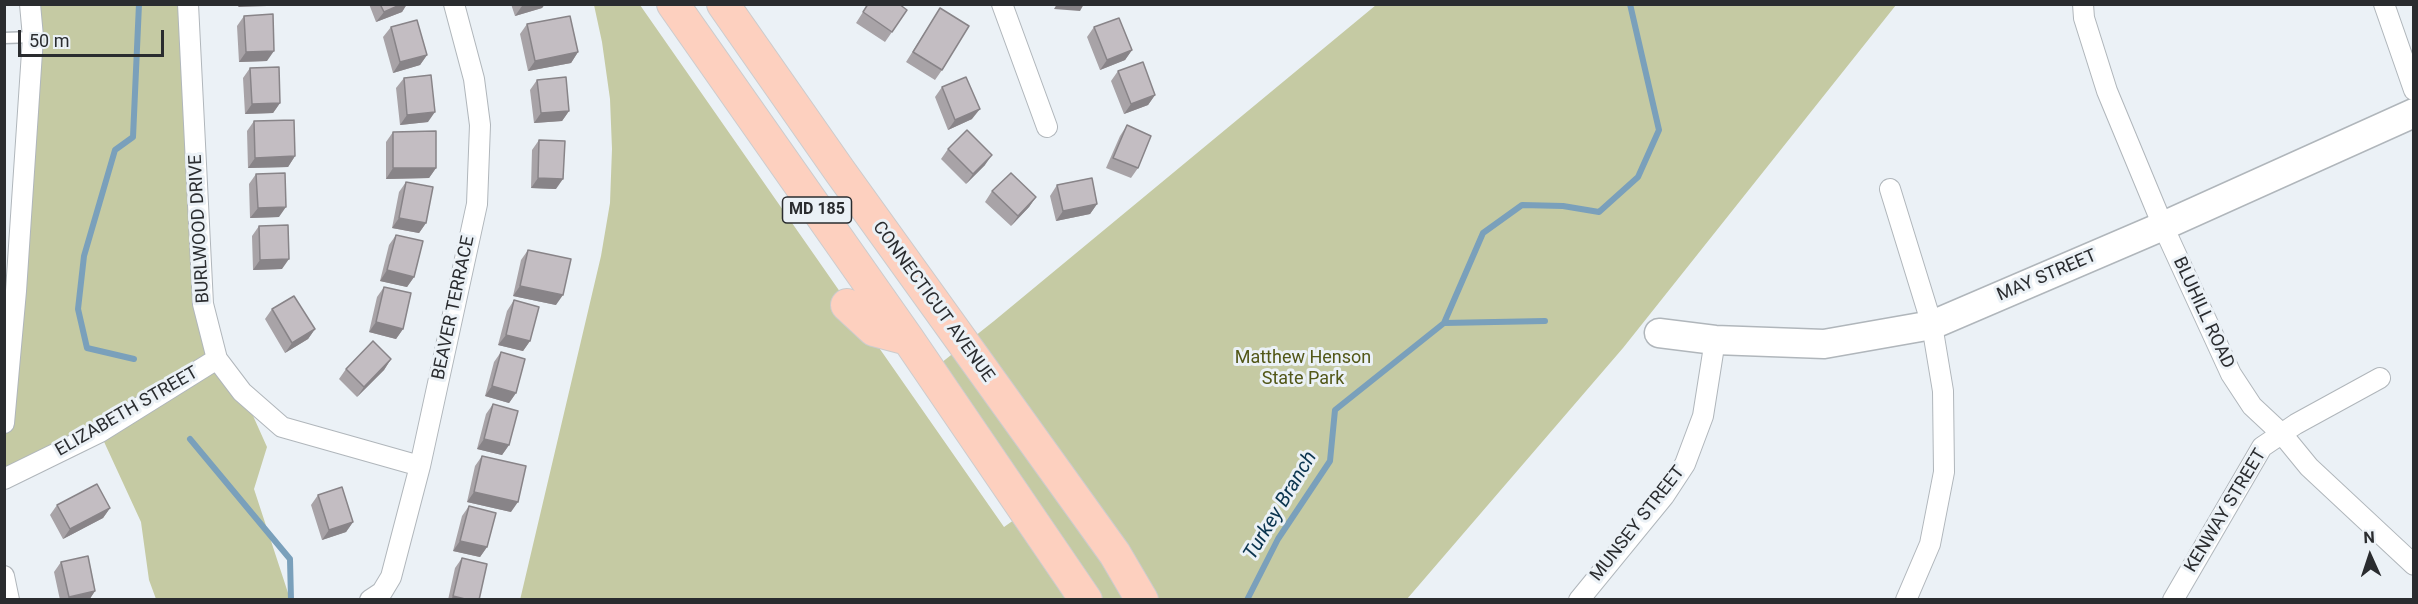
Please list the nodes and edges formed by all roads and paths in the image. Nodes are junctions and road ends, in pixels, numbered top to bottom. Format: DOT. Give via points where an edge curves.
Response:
graph roads {
  1 [pos="30,4"];
  2 [pos="188,4"];
  3 [pos="454,4"];
  4 [pos="673,4"];
  5 [pos="723,4"];
  6 [pos="1002,4"];
  7 [pos="2083,4"];
  8 [pos="2384,4"];
  9 [pos="33,37"];
  10 [pos="4,38"];
  11 [pos="2414,90"];
  12 [pos="2414,113"];
  13 [pos="1047,128"];
  14 [pos="838,170"];
  15 [pos="1890,189"];
  16 [pos="805,193"];
  17 [pos="2163,226"];
  18 [pos="10,291"];
  19 [pos="847,305"];
  20 [pos="1932,325"];
  21 [pos="1659,333"];
  22 [pos="1715,340"];
  23 [pos="916,352"];
  24 [pos="217,359"];
  25 [pos="2380,378"];
  26 [pos="4,423"];
  27 [pos="2282,434"];
  28 [pos="420,466"];
  29 [pos="4,480"];
  30 [pos="2414,565"];
  31 [pos="4,576"];
  32 [pos="1142,592"];
  33 [pos="1082,593"];
  34 [pos="9,600"];
  35 [pos="370,600"];
  36 [pos="1579,600"];
  37 [pos="1906,600"];
  38 [pos="2173,600"];
  1 -- 9 [label="street"];
  2 -- 24 [label="street, BURLWOOD DRIVE" via="202,304"];
  3 -- 28 [label="street, BEAVER TERRACE" via="474,79 480,125 477,204"];
  4 -- 16 [label="main road, MD 185"];
  5 -- 14 [label="main road, CONNECTICUT AVENUE / MD 185"];
  6 -- 13 [label="street"];
  7 -- 17 [label="street, BLUHILL ROAD" via="2108,91"];
  8 -- 11 [label="street"];
  9 -- 10 [label="lane"];
  9 -- 18 [label="street"];
  12 -- 17 [label="street, MAY STREET"];
  14 -- 16 [label="main road"];
  14 -- 32 [label="main road, CONNECTICUT AVENUE / MD 185"];
  15 -- 20 [label="street"];
  16 -- 23 [label="main road, MD 185"];
  17 -- 20 [label="street, MAY STREET"];
  17 -- 27 [label="street, BLUHILL ROAD" via="2231,374 2252,406"];
  18 -- 26 [label="street"];
  19 -- 23 [label="main road" via="874,330"];
  20 -- 22 [label="street, MAY STREET" via="1824,344"];
  20 -- 37 [label="street" via="1943,391 1944,472 1930,544"];
  21 -- 22 [label="street, MAY STREET"];
  22 -- 36 [label="street, MUNSEY STREET" via="1703,416 1685,464 1664,496"];
  23 -- 33 [label="main road, MD 185"];
  24 -- 28 [label="street, BURLWOOD DRIVE" via="242,392 282,427"];
  24 -- 29 [label="street, ELIZABETH STREET" via="100,432"];
  25 -- 27 [label="street, KENWAY STREET"];
  27 -- 30 [label="street, BLUHILL ROAD" via="2309,467"];
  27 -- 38 [label="street, KENWAY STREET" via="2254,457"];
  28 -- 35 [label="street, BEAVER TERRACE" via="391,577 382,592"];
  31 -- 34 [label="street"];
}
